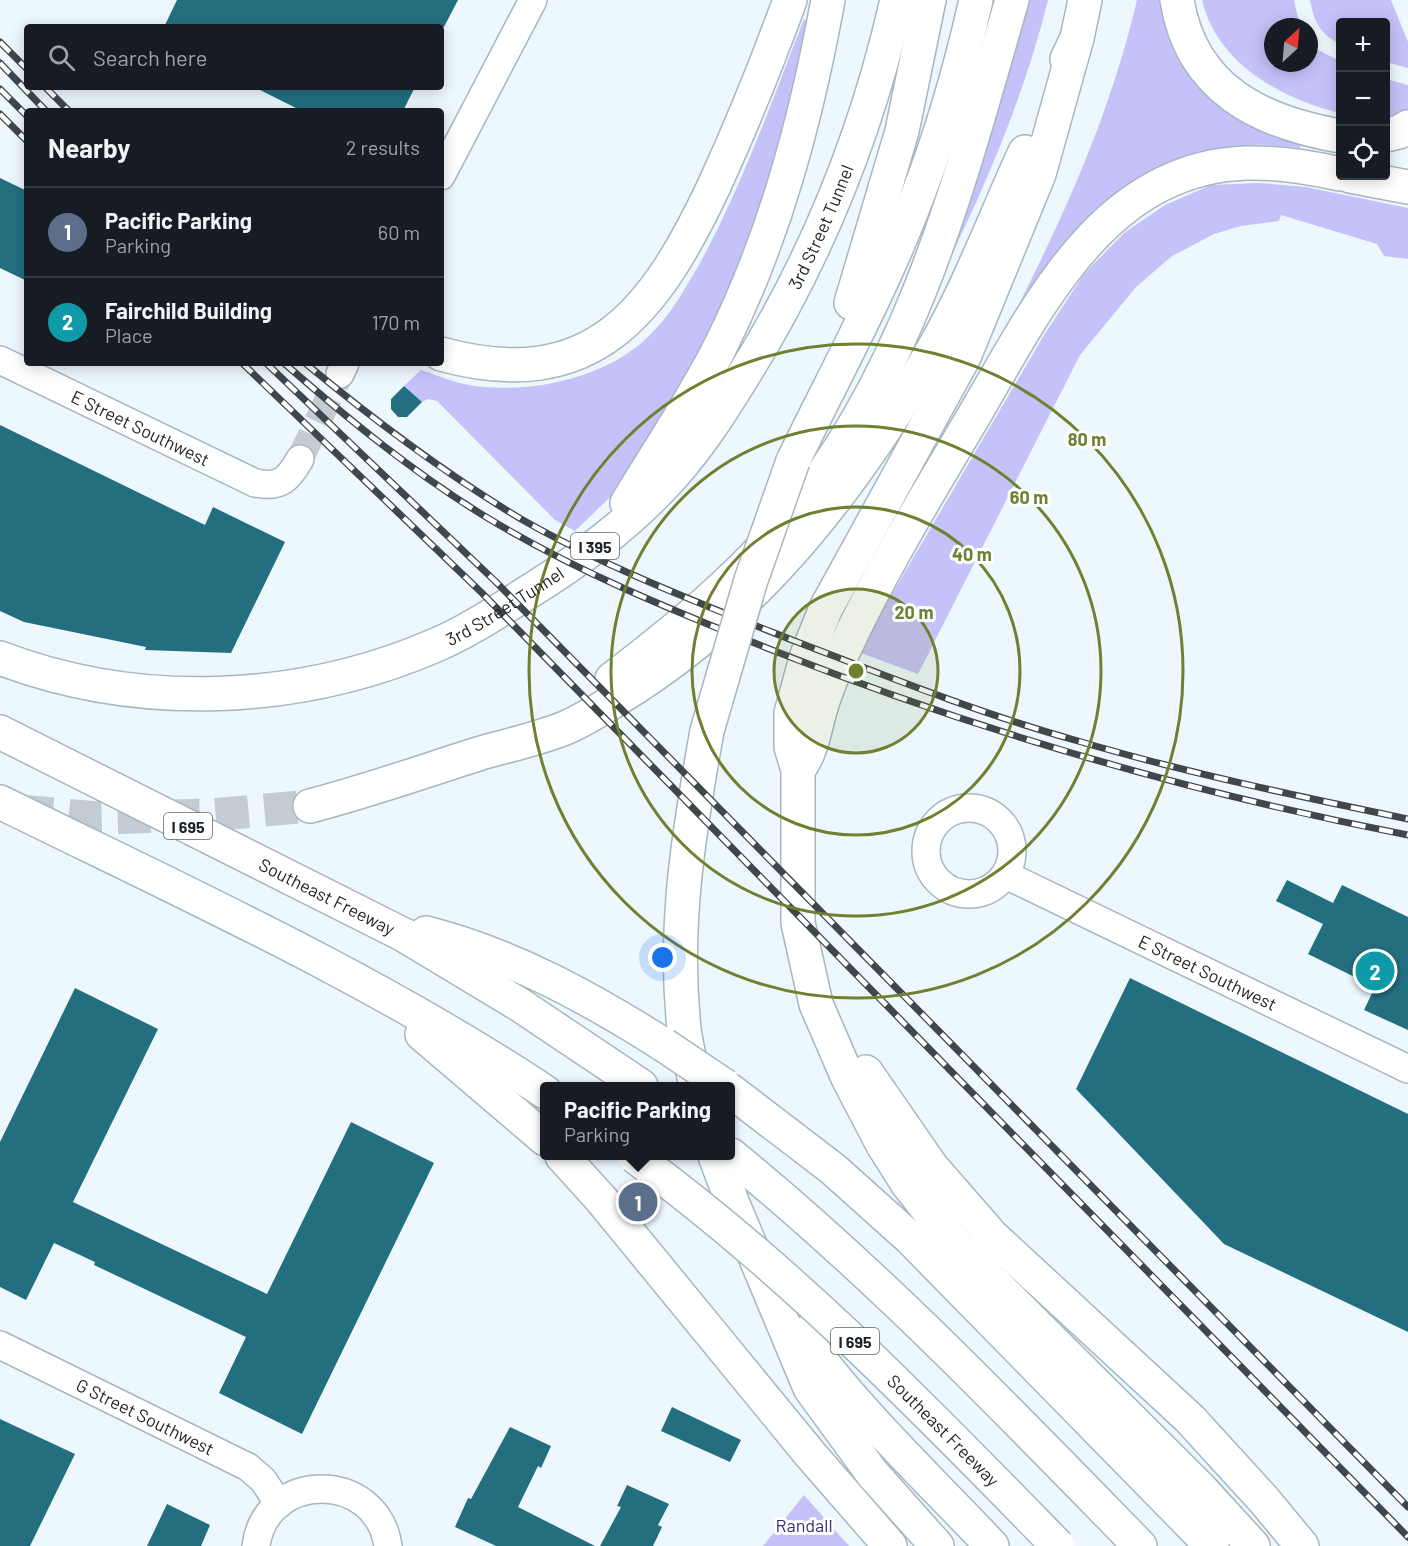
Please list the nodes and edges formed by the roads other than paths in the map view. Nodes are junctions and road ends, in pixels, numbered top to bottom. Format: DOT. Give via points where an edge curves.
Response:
graph roads {
  1 [pos="532,0"];
  2 [pos="790,0"];
  3 [pos="828,0"];
  4 [pos="897,0"];
  5 [pos="929,0"];
  6 [pos="976,0"];
  7 [pos="1012,0"];
  8 [pos="1085,0"];
  9 [pos="1177,0"];
  10 [pos="1077,38"];
  11 [pos="1408,127"];
  12 [pos="1390,134"];
  13 [pos="1336,135"];
  14 [pos="1390,146"];
  15 [pos="1408,150"];
  16 [pos="444,170"];
  17 [pos="1336,173"];
  18 [pos="1371,180"];
  19 [pos="1408,187"];
  20 [pos="444,355"];
  21 [pos="0,360"];
  22 [pos="300,459"];
  23 [pos="793,461"];
  24 [pos="605,539"];
  25 [pos="0,658"];
  26 [pos="0,732"];
  27 [pos="480,753"];
  28 [pos="798,770"];
  29 [pos="0,802"];
  30 [pos="310,806"];
  31 [pos="1006,875"];
  32 [pos="375,920"];
  33 [pos="798,923"];
  34 [pos="346,972"];
  35 [pos="1408,1069"];
  36 [pos="635,1082"];
  37 [pos="695,1082"];
  38 [pos="719,1082"];
  39 [pos="540,1089"];
  40 [pos="735,1094"];
  41 [pos="540,1134"];
  42 [pos="735,1158"];
  43 [pos="566,1160"];
  44 [pos="640,1160"];
  45 [pos="718,1160"];
  46 [pos="0,1345"];
  47 [pos="820,1380"];
  48 [pos="279,1504"];
  49 [pos="256,1546"];
  50 [pos="388,1546"];
  51 [pos="890,1546"];
  52 [pos="937,1546"];
  53 [pos="992,1546"];
  54 [pos="1058,1546"];
  55 [pos="1140,1546"];
  56 [pos="1212,1546"];
  57 [pos="1253,1546"];
  58 [pos="1302,1546"];
  1 -- 16 [label="street"];
  2 -- 20 [label="highway" via="727,157 694,226 661,283 628,321 586,349 535,365 502,366"];
  3 -- 24 [label="highway" via="800,134 758,261 720,347"];
  4 -- 24 [label="highway, 3rd Street Tunnel / I 395" via="862,127 828,215 764,341 703,437 673,475"];
  5 -- 23 [label="highway" via="902,131 876,223"];
  6 -- 23 [label="highway" via="917,198"];
  7 -- 27 [label="highway" via="974,137 917,294 870,399 824,473 740,573 656,645 557,717"];
  8 -- 10 [label="highway"];
  9 -- 13 [label="highway" via="1180,19 1199,61 1228,94 1266,116"];
  10 -- 27 [label="highway" via="935,346 824,516 745,600 663,669 565,728"];
  10 -- 28 [label="highway" via="1039,174 964,357 826,608 807,655 791,713 791,747"];
  11 -- 12 [label="highway"];
  14 -- 15 [label="highway"];
  17 -- 28 [label="highway" via="1280,163 1211,168 1174,179 1133,201 1094,233 1064,268 1038,308 865,609 824,699 807,759"];
  18 -- 19 [label="highway"];
  21 -- 22 [label="street, E Street Southwest" via="255,483 272,486 281,482"];
  23 -- 37 [label="highway, bridge" via="751,580 707,731 686,845 681,918 684,1029"];
  24 -- 25 [label="highway, 3rd Street Tunnel / I 395" via="516,600 437,645 351,675 302,686 253,693 156,692 62,676"];
  26 -- 32 [label="highway, Southeast Freeway / I 695"];
  27 -- 30 [label="highway" via="382,787"];
  28 -- 33 [label="highway"];
  29 -- 34 [label="highway"];
  31 -- 35 [label="street, E Street Southwest"];
  32 -- 36 [label="highway, Southeast Freeway / I 695" via="520,1005"];
  32 -- 38 [label="highway, bridge" via="460,943 551,981 633,1025"];
  33 -- 57 [label="highway" via="816,1004 856,1095 907,1183 964,1252"];
  33 -- 58 [label="highway" via="844,1035 881,1097 937,1173 992,1236 1153,1383 1230,1461"];
  34 -- 39 [label="highway" via="445,1028"];
  34 -- 41 [label="highway"];
  40 -- 56 [label="highway" via="833,1169 910,1238"];
  42 -- 55 [label="highway" via="884,1287"];
  43 -- 51 [label="highway"];
  44 -- 54 [label="highway, Southeast Freeway / I 695, bridge" via="735,1234 848,1334"];
  45 -- 47 [label="highway" via="764,1281"];
  46 -- 48 [label="street, G Street Southwest" via="248,1467 263,1480"];
  47 -- 52 [label="highway" via="872,1473"];
  47 -- 53 [label="highway"];
  48 -- 49 [label="street" via="264,1521"];
  48 -- 50 [label="street" via="313,1489 345,1492 375,1514"];
}
